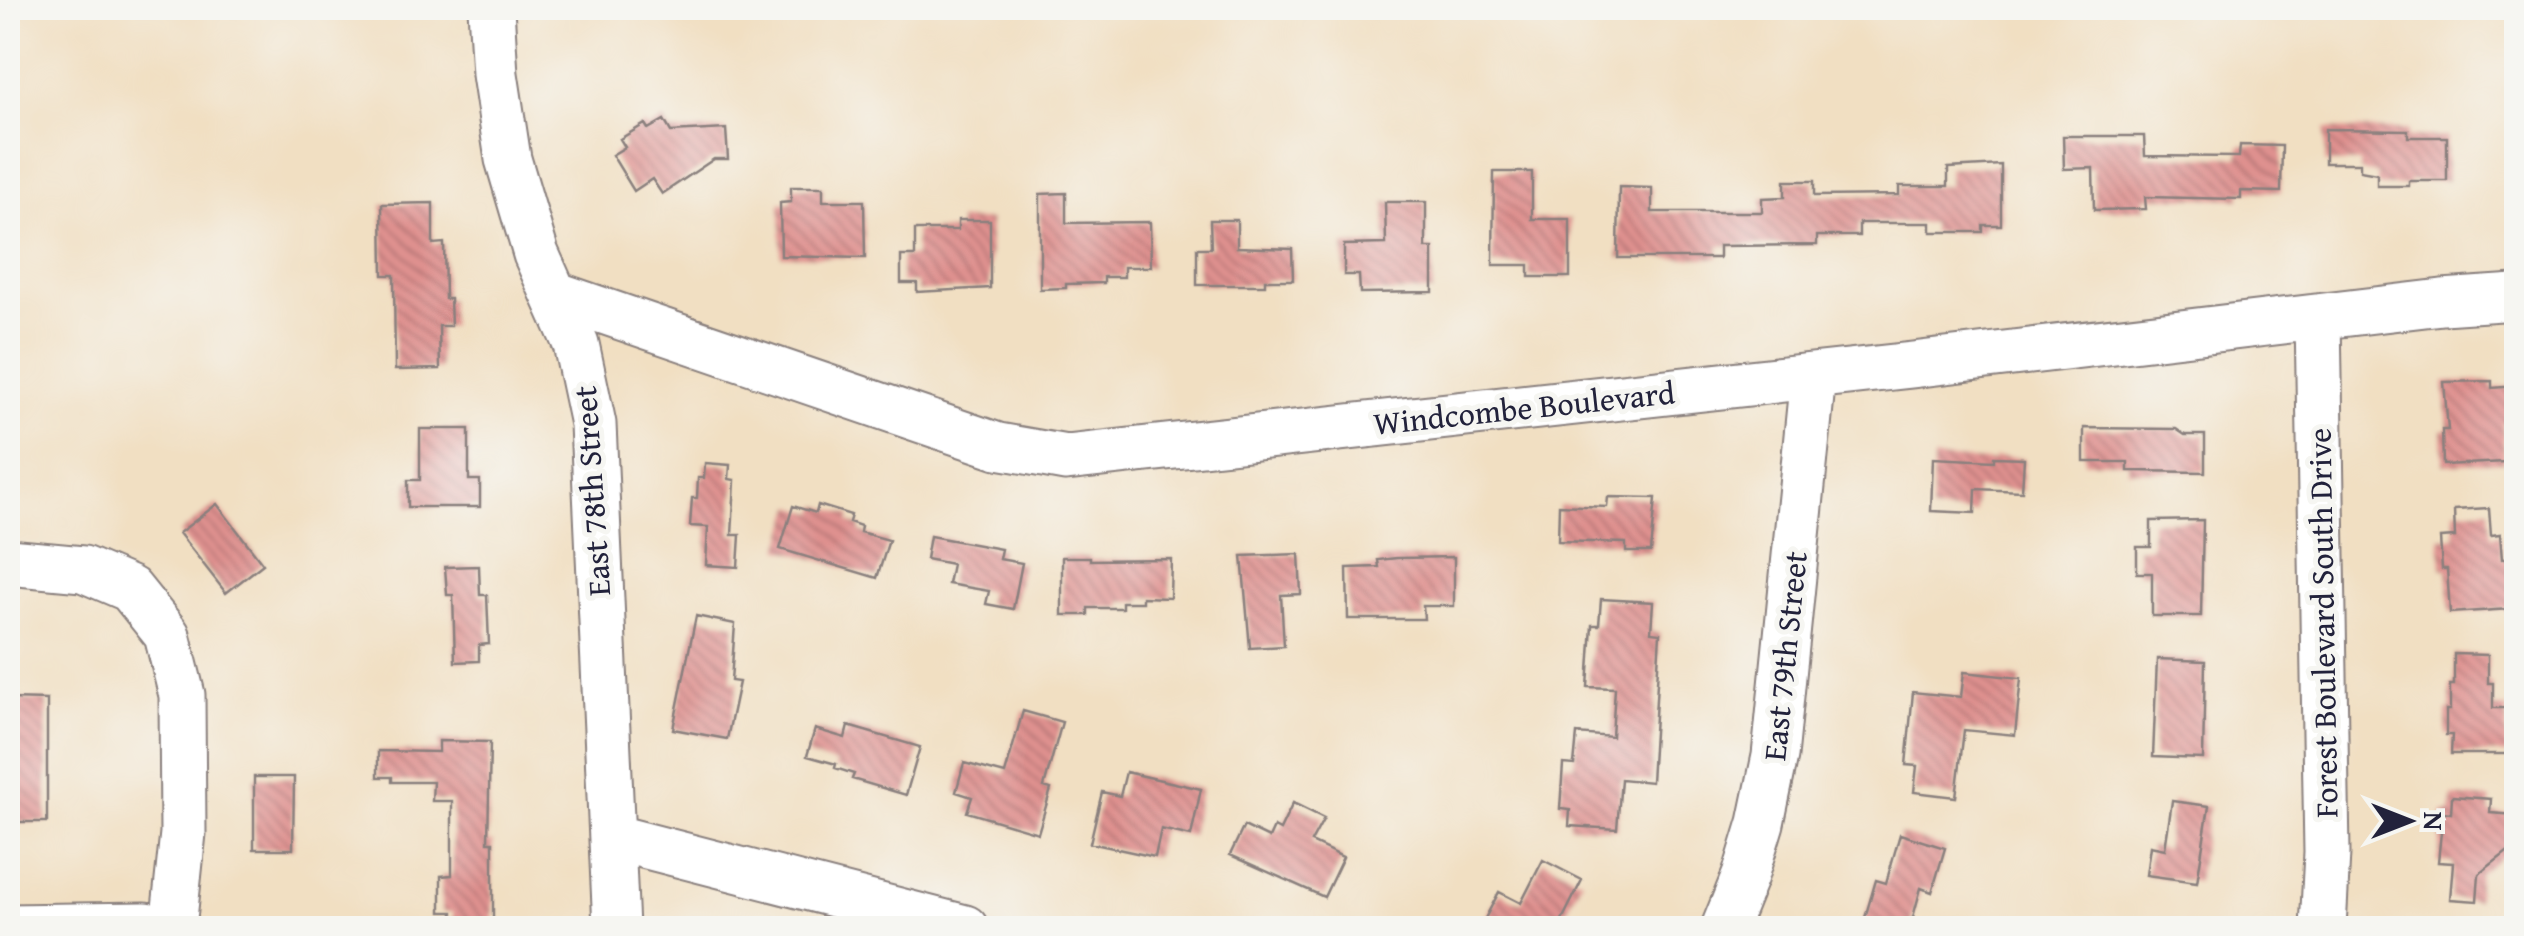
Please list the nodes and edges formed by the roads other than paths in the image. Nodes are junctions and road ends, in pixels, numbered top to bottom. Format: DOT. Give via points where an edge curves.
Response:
graph roads {
  1 [pos="491,8"];
  2 [pos="554,294"];
  3 [pos="2516,297"];
  4 [pos="2318,317"];
  5 [pos="1813,376"];
  6 [pos="8,562"];
  7 [pos="612,837"];
  8 [pos="8,927"];
  9 [pos="163,928"];
  10 [pos="173,928"];
  11 [pos="616,928"];
  12 [pos="965,928"];
  13 [pos="1724,928"];
  14 [pos="2323,928"];
  1 -- 2 [label="street, East 78th Street" via="508,159"];
  2 -- 5 [label="street, Windcombe Boulevard" via="998,446 1057,457"];
  2 -- 7 [label="street, East 78th Street" via="576,344 593,424"];
  3 -- 4 [label="street, Windcombe Boulevard"];
  4 -- 5 [label="street, Windcombe Boulevard"];
  4 -- 14 [label="street, Forest Boulevard South Drive"];
  5 -- 13 [label="street, East 79th Street" via="1776,756 1761,823"];
  6 -- 10 [label="street" via="83,570 130,590 166,635 182,694 183,833"];
  7 -- 11 [label="street, East 78th Street"];
  7 -- 12 [label="street"];
  8 -- 9 [label="street"];
}
